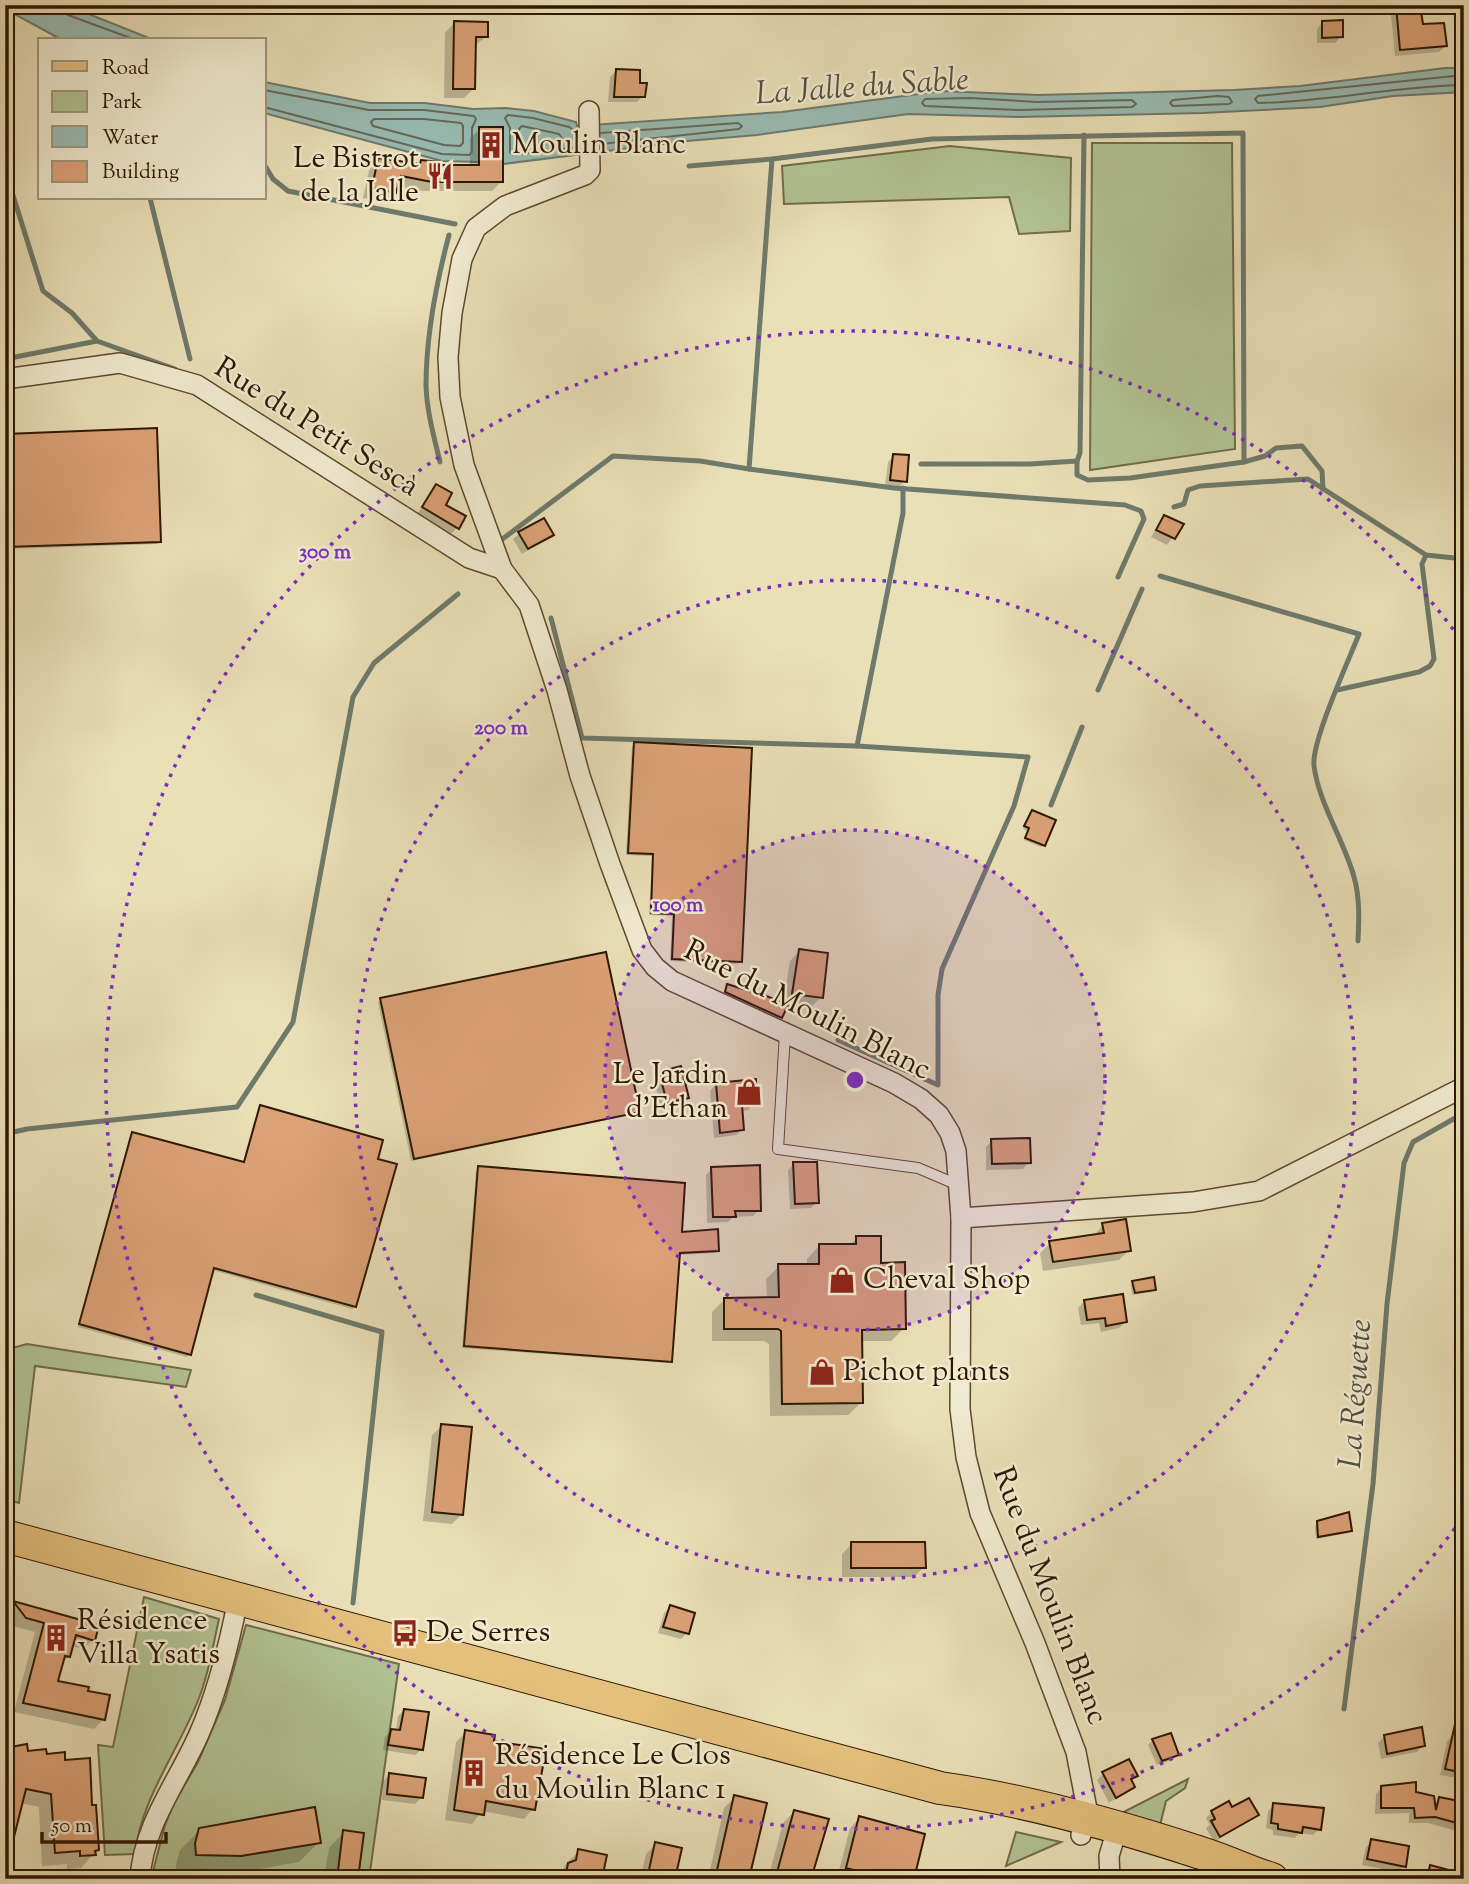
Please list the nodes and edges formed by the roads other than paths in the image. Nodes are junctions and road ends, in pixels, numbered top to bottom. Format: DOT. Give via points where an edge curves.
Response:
graph roads {
  1 [pos="589,111"];
  2 [pos="5,379"];
  3 [pos="502,569"];
  4 [pos="785,1034"];
  5 [pos="1464,1087"];
  6 [pos="959,1186"];
  7 [pos="961,1218"];
  8 [pos="5,1536"];
  9 [pos="238,1599"];
  10 [pos="1084,1828"];
  11 [pos="1114,1836"];
  12 [pos="1269,1878"];
  13 [pos="140,1879"];
  14 [pos="1110,1879"];
  1 -- 3 [label="street, Rue du Moulin Blanc" via="590,170 488,217 476,228 459,272 448,357 450,397 464,465"];
  2 -- 3 [label="street, Rue du Petit Sescà" via="120,363 197,385 468,558"];
  3 -- 4 [label="street, Rue du Moulin Blanc" via="529,605 580,776 642,950 672,981"];
  4 -- 6 [label="street, Rue du Moulin Blanc" via="894,1083 939,1115 956,1151"];
  4 -- 6 [label="lane" via="778,1149 918,1168"];
  5 -- 7 [label="street" via="1259,1191 1193,1202"];
  6 -- 7 [label="street, Rue du Moulin Blanc"];
  7 -- 10 [label="street, Rue du Moulin Blanc" via="960,1409 968,1466 980,1513 1076,1752 1087,1809"];
  8 -- 9 [label="main road"];
  9 -- 10 [label="main road" via="940,1788 996,1796"];
  9 -- 13 [label="street" via="212,1704 152,1825"];
  10 -- 11 [label="main road"];
  11 -- 12 [label="main road" via="1203,1853"];
  11 -- 14 [label="street"];
}
